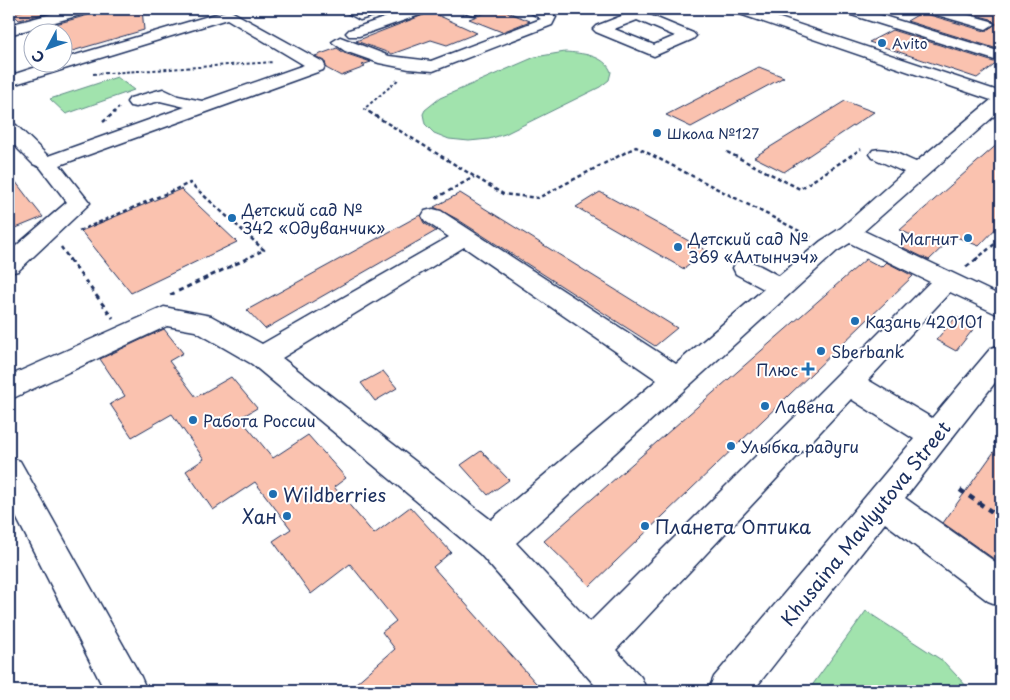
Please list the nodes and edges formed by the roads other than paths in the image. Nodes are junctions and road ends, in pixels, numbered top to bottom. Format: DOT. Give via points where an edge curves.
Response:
graph roads {
  1 [pos="346,9"];
  2 [pos="381,9"];
  3 [pos="739,9"];
  4 [pos="847,9"];
  5 [pos="932,9"];
  6 [pos="82,10"];
  7 [pos="536,11"];
  8 [pos="908,12"];
  9 [pos="1001,14"];
  10 [pos="422,16"];
  11 [pos="890,22"];
  12 [pos="986,24"];
  13 [pos="9,30"];
  14 [pos="971,34"];
  15 [pos="1001,57"];
  16 [pos="9,81"];
  17 [pos="1001,99"];
  18 [pos="136,102"];
  19 [pos="199,108"];
  20 [pos="9,129"];
  21 [pos="880,154"];
  22 [pos="47,163"];
  23 [pos="918,171"];
  24 [pos="433,216"];
  25 [pos="465,238"];
  26 [pos="839,240"];
  27 [pos="9,265"];
  28 [pos="745,268"];
  29 [pos="946,281"];
  30 [pos="782,288"];
  31 [pos="1001,307"];
  32 [pos="1001,354"];
  33 [pos="262,356"];
  34 [pos="678,380"];
  35 [pos="848,382"];
  36 [pos="9,389"];
  37 [pos="935,436"];
  38 [pos="12,484"];
  39 [pos="882,501"];
  40 [pos="492,542"];
  41 [pos="1001,588"];
  42 [pos="589,651"];
  43 [pos="127,691"];
  44 [pos="626,691"];
  45 [pos="728,691"];
  1 -- 2 [label="street" via="360,16"];
  3 -- 17 [label="street"];
  4 -- 11 [label="street"];
  5 -- 12 [label="street"];
  6 -- 13 [label="street"];
  7 -- 10 [label="street" via="549,17 547,22 433,66 413,66 358,52 347,37 404,15"];
  8 -- 11 [label="street"];
  9 -- 12 [label="street"];
  11 -- 15 [label="street"];
  12 -- 14 [label="street"];
  16 -- 19 [label="street" via="229,14 317,66"];
  17 -- 23 [label="street"];
  18 -- 19 [label="street" via="163,94 170,101 193,102"];
  19 -- 22 [label="street"];
  20 -- 22 [label="street"];
  21 -- 23 [label="street"];
  22 -- 27 [label="street" via="79,203"];
  23 -- 26 [label="street"];
  24 -- 25 [label="street"];
  25 -- 33 [label="street"];
  25 -- 34 [label="street"];
  26 -- 29 [label="street"];
  26 -- 30 [label="street"];
  28 -- 30 [label="street"];
  29 -- 31 [label="street"];
  29 -- 35 [label="street"];
  30 -- 34 [label="street"];
  32 -- 37 [label="street, Khusaina Mavlyutova Street"];
  33 -- 36 [label="street" via="202,323 164,316"];
  33 -- 40 [label="street"];
  34 -- 40 [label="street"];
  35 -- 37 [label="street"];
  35 -- 42 [label="street"];
  37 -- 39 [label="street, Khusaina Mavlyutova Street"];
  38 -- 43 [label="street"];
  39 -- 41 [label="street"];
  39 -- 45 [label="street, Khusaina Mavlyutova Street"];
  40 -- 42 [label="street"];
  42 -- 44 [label="street"];
}
